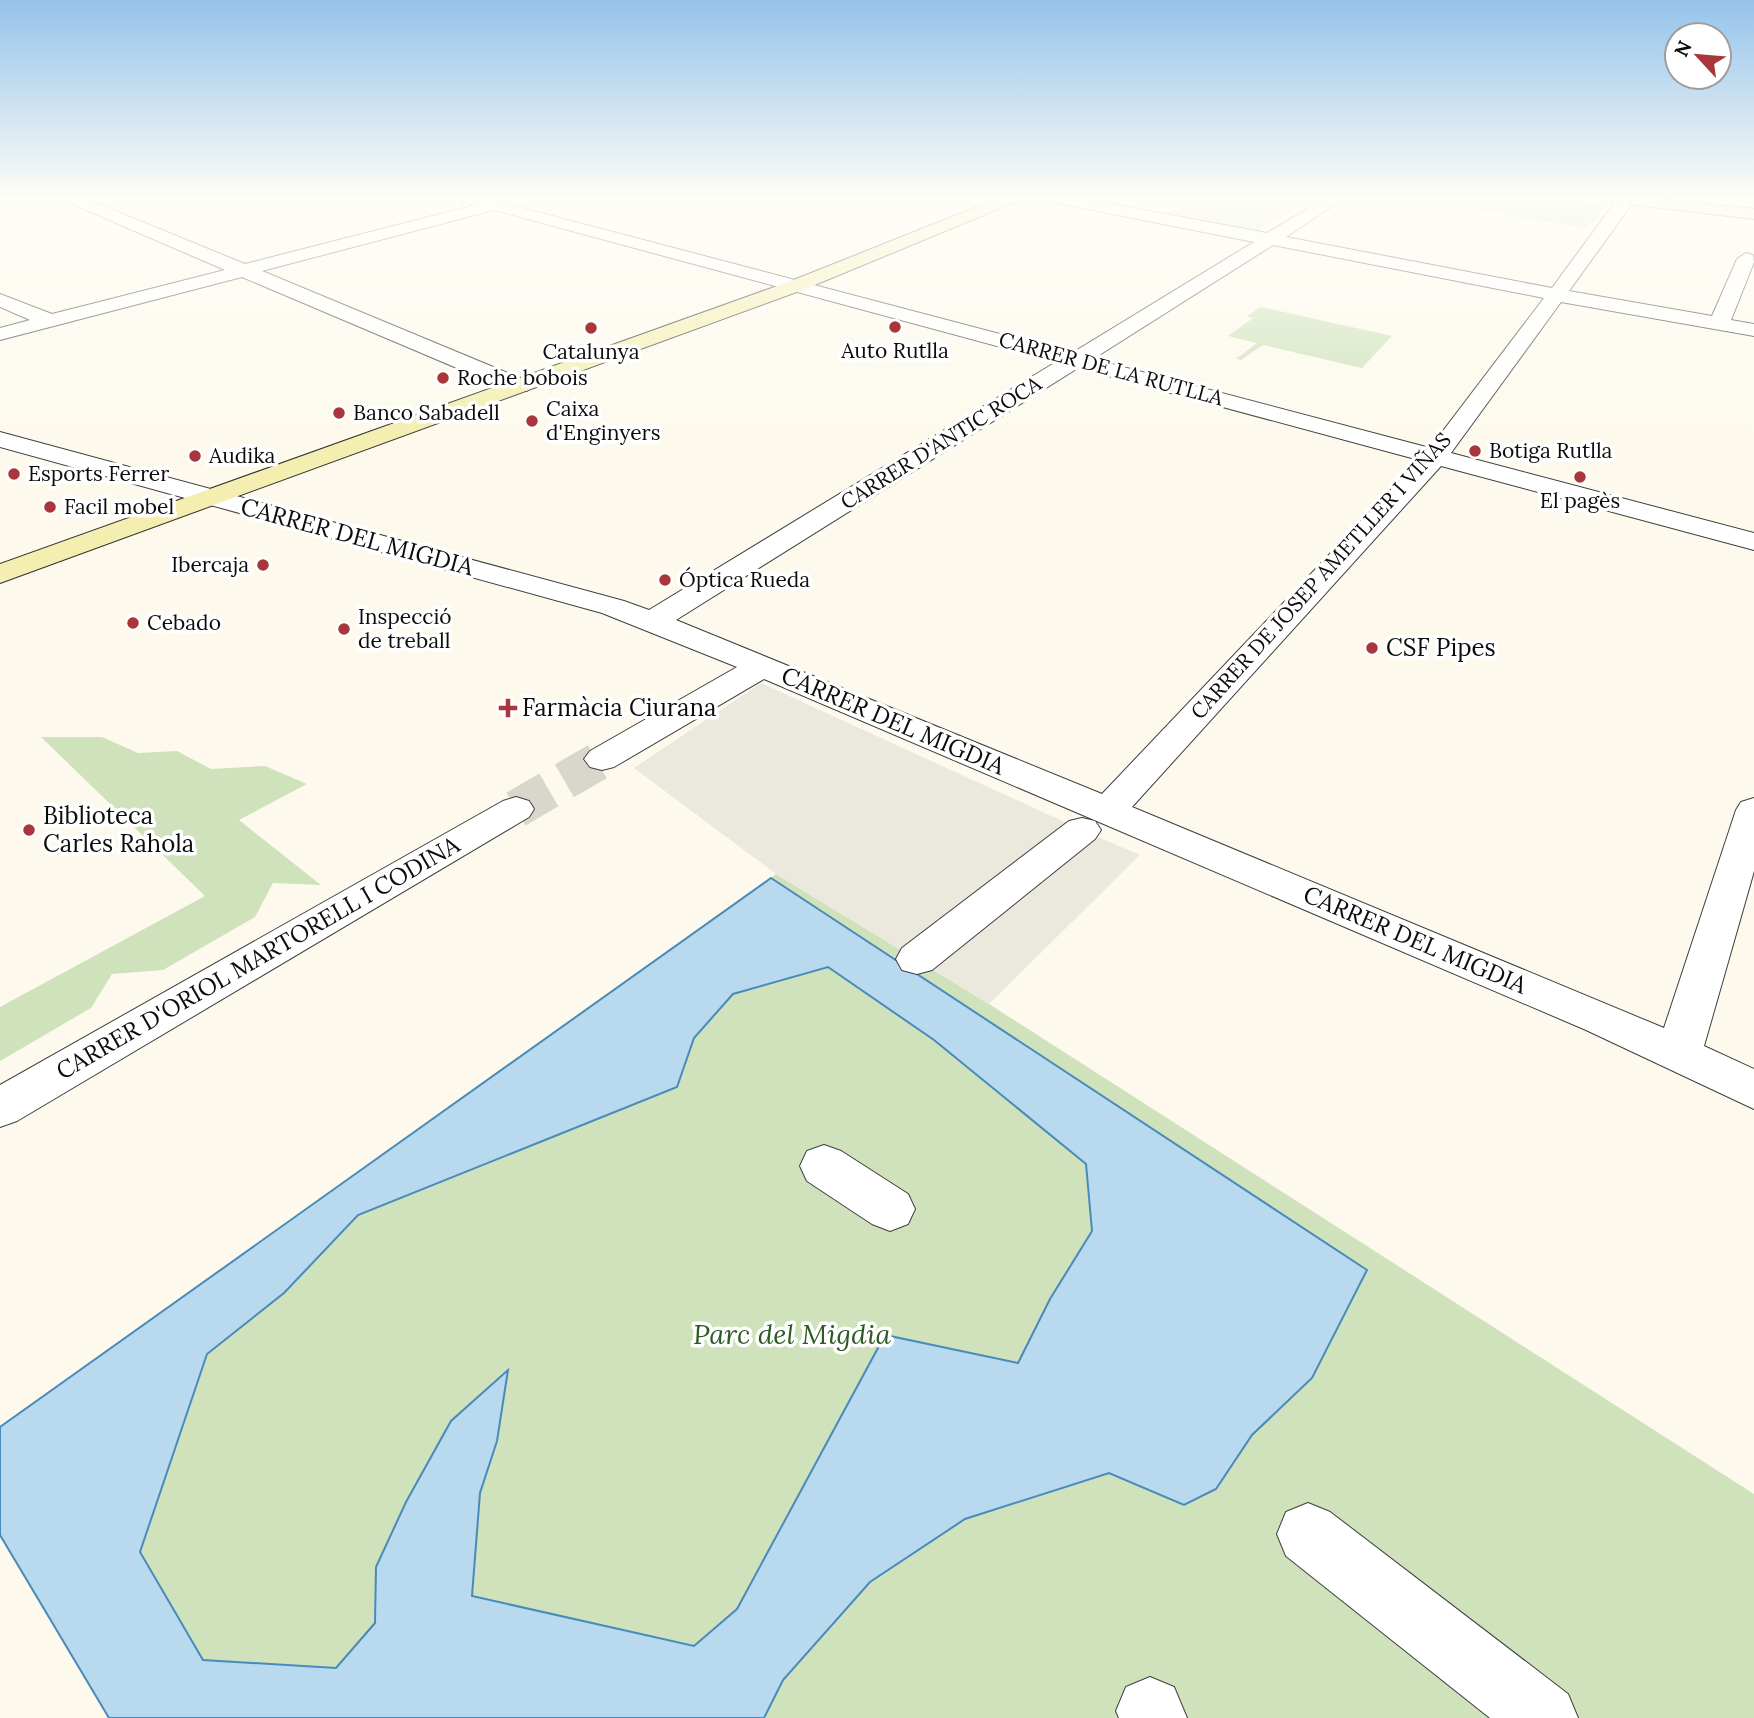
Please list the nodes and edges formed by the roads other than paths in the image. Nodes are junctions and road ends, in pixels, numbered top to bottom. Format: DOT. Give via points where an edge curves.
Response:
graph roads {
  1 [pos="216,278"];
  2 [pos="261,278"];
  3 [pos="772,278"];
  4 [pos="815,278"];
  5 [pos="1206,278"];
  6 [pos="1475,278"];
  7 [pos="1569,278"];
  8 [pos="1738,278"];
  9 [pos="798,285"];
  10 [pos="1556,295"];
  11 [pos="0,300"];
  12 [pos="50,321"];
  13 [pos="1719,324"];
  14 [pos="1754,330"];
  15 [pos="0,334"];
  16 [pos="1077,359"];
  17 [pos="519,386"];
  18 [pos="0,439"];
  19 [pos="1434,458"];
  20 [pos="211,498"];
  21 [pos="1754,542"];
  22 [pos="0,574"];
  23 [pos="652,622"];
  24 [pos="763,666"];
  25 [pos="602,759"];
  26 [pos="516,809"];
  27 [pos="1754,810"];
  28 [pos="1095,820"];
  29 [pos="917,960"];
  30 [pos="1679,1055"];
  31 [pos="1754,1090"];
  32 [pos="0,1108"];
  33 [pos="824,1166"];
  34 [pos="890,1209"];
  35 [pos="1308,1534"];
  36 [pos="1544,1718"];
  1 -- 12 [label="street"];
  2 -- 17 [label="street"];
  3 -- 9 [label="street, CARRER DE LA RUTLLA"];
  4 -- 9 [label="main road"];
  5 -- 16 [label="street, CARRER D'ANTIC ROCA"];
  6 -- 10 [label="street"];
  7 -- 10 [label="street, CARRER DE JOSEP AMETLLER I VIÑAS"];
  8 -- 13 [label="street"];
  9 -- 16 [label="street, CARRER DE LA RUTLLA"];
  9 -- 17 [label="main road"];
  10 -- 13 [label="street"];
  10 -- 19 [label="street, CARRER DE JOSEP AMETLLER I VIÑAS"];
  11 -- 12 [label="street"];
  12 -- 15 [label="street"];
  13 -- 14 [label="street"];
  16 -- 19 [label="street, CARRER DE LA RUTLLA"];
  16 -- 23 [label="street, CARRER D'ANTIC ROCA"];
  17 -- 20 [label="main road"];
  18 -- 20 [label="street, CARRER DEL MIGDIA"];
  19 -- 21 [label="street, CARRER DE LA RUTLLA"];
  19 -- 28 [label="street, CARRER DE JOSEP AMETLLER I VIÑAS"];
  20 -- 22 [label="main road"];
  20 -- 23 [label="street, CARRER DEL MIGDIA"];
  23 -- 24 [label="street, CARRER DEL MIGDIA"];
  24 -- 25 [label="street"];
  24 -- 28 [label="street, CARRER DEL MIGDIA"];
  26 -- 32 [label="street, CARRER D'ORIOL MARTORELL I CODINA"];
  27 -- 30 [label="street"];
  28 -- 29 [label="street, CARRER DE JOSEP AMETLLER I VIÑAS"];
  28 -- 30 [label="street, CARRER DEL MIGDIA" via="1601,1018"];
  30 -- 31 [label="street, CARRER DEL MIGDIA"];
  33 -- 34 [label="street"];
  35 -- 36 [label="street"];
}
